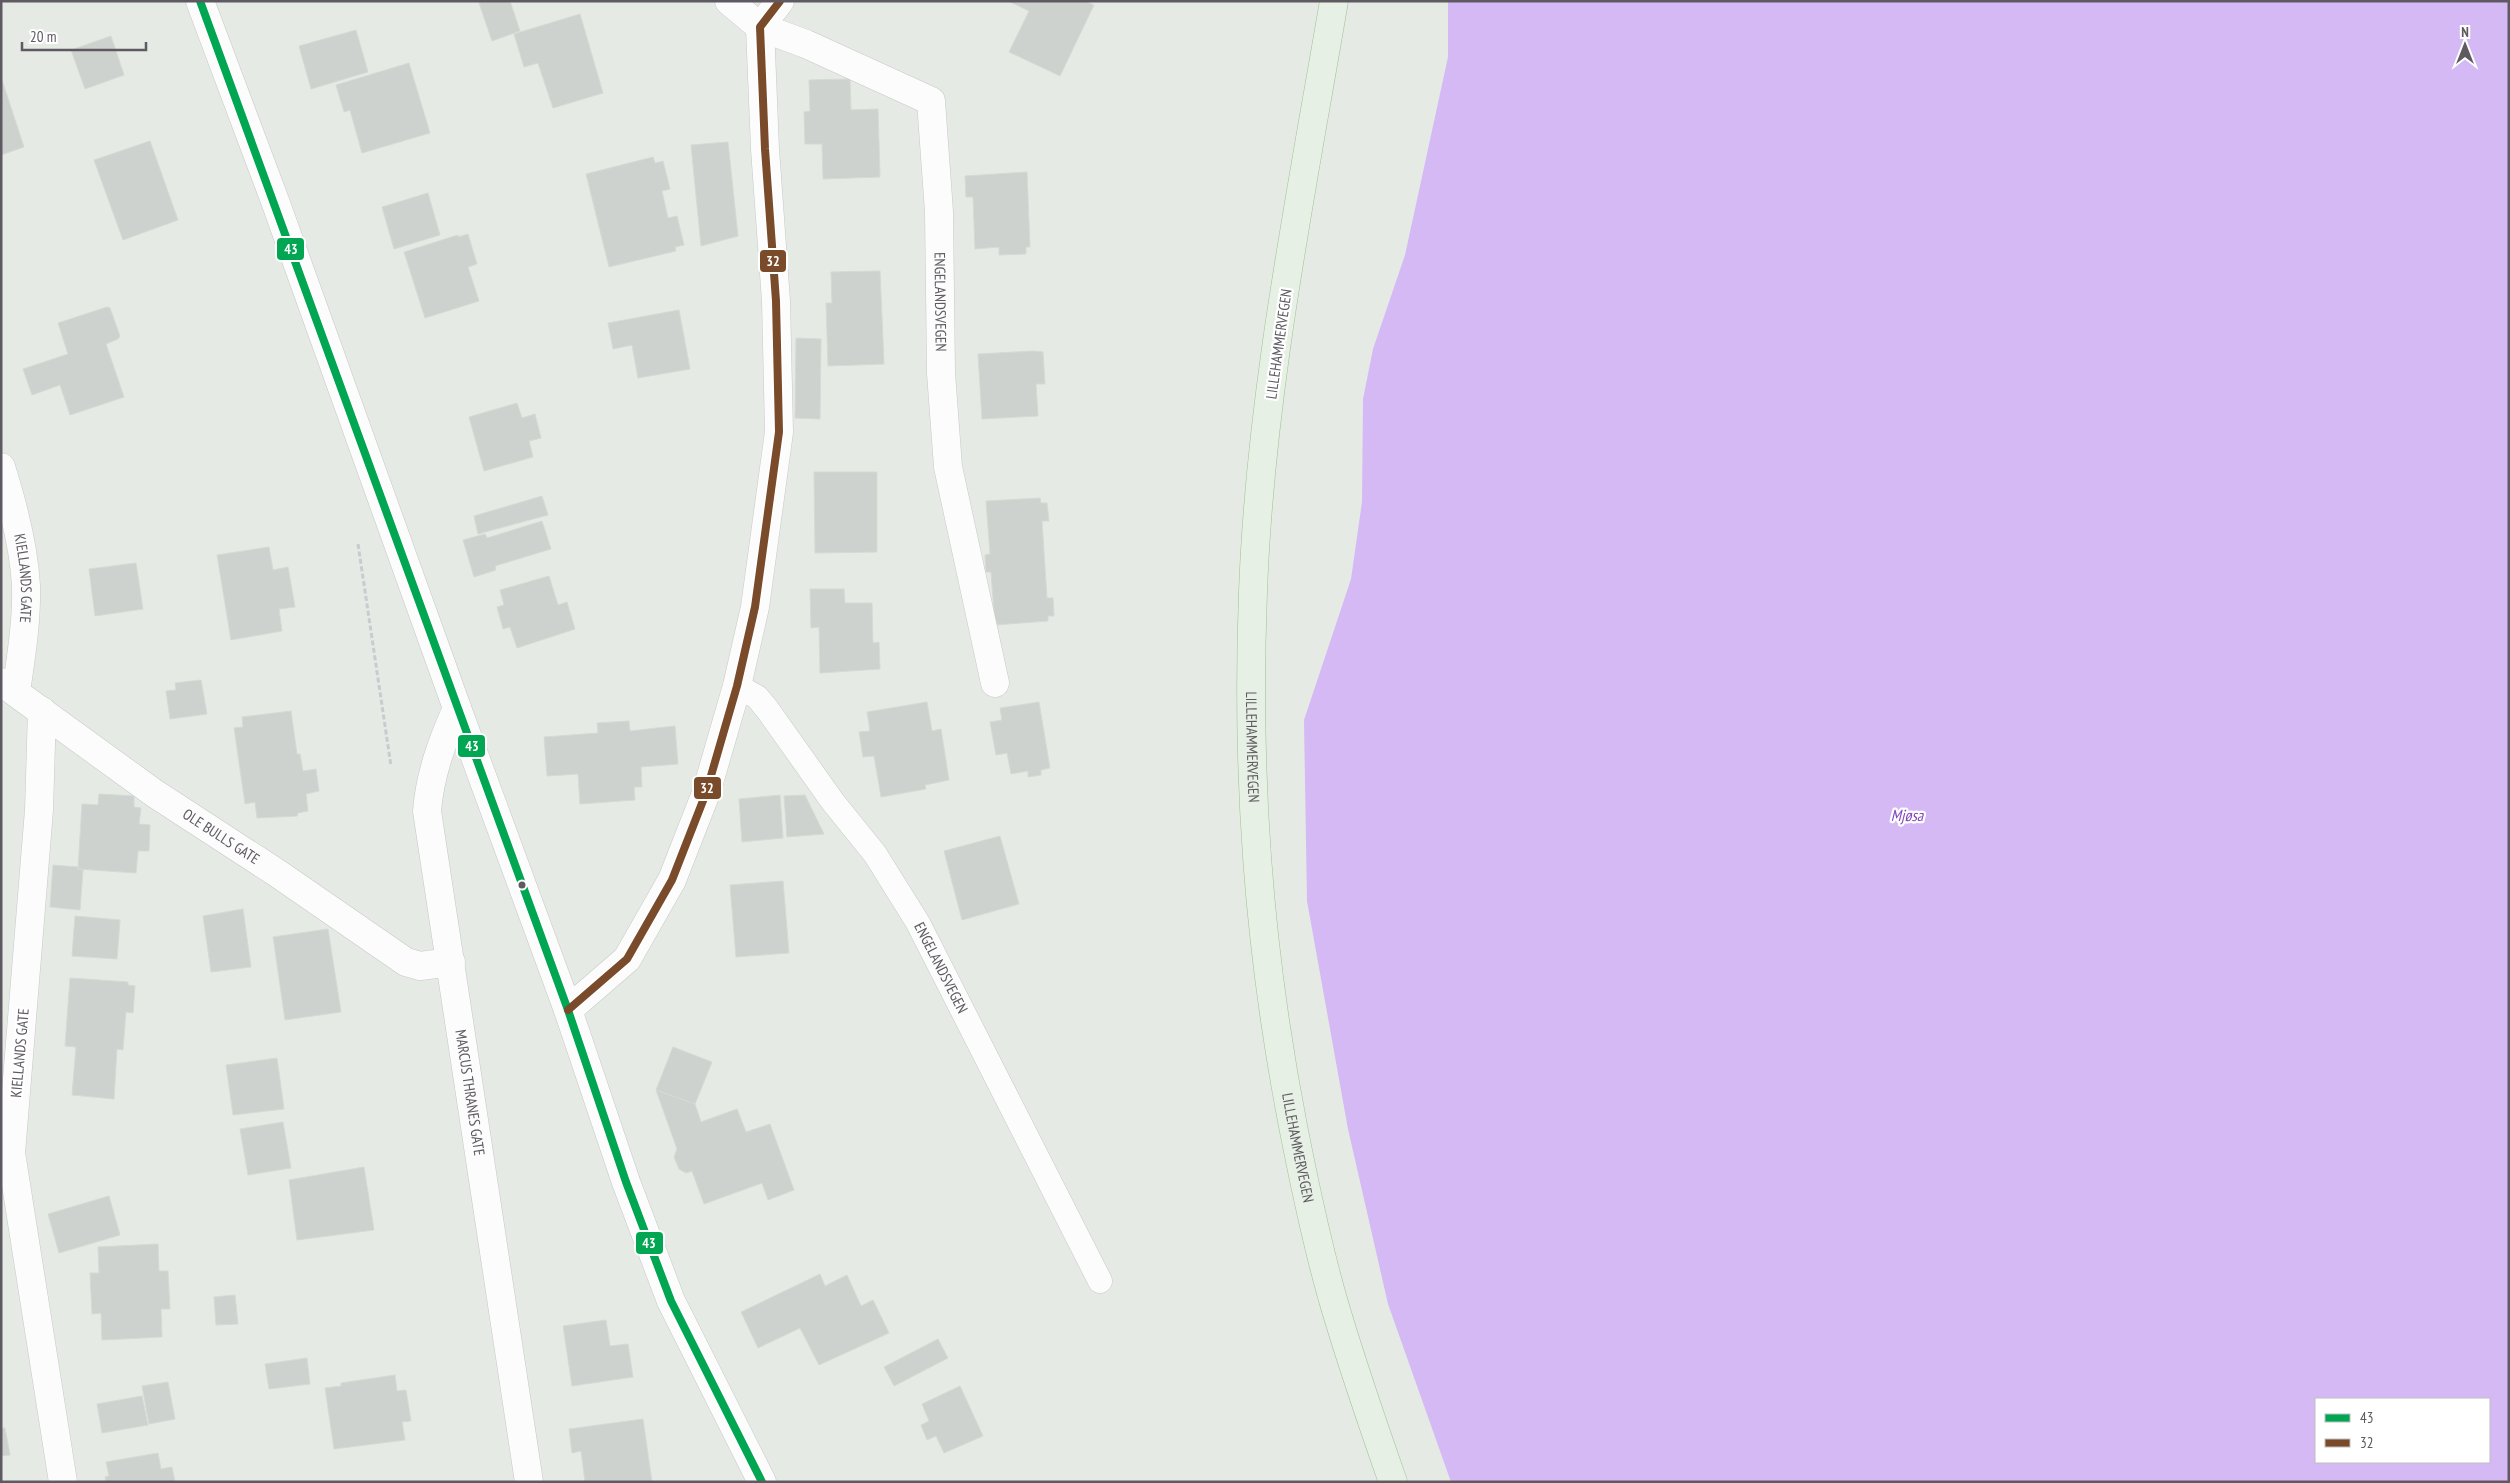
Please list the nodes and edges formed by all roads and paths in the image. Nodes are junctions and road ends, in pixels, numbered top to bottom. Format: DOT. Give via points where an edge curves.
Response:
graph roads {
  1 [pos="200,1"];
  2 [pos="729,1"];
  3 [pos="780,1"];
  4 [pos="1334,1"];
  5 [pos="760,27"];
  6 [pos="1,467"];
  7 [pos="357,538"];
  8 [pos="996,682"];
  9 [pos="737,686"];
  10 [pos="9,687"];
  11 [pos="458,708"];
  12 [pos="42,711"];
  13 [pos="391,766"];
  14 [pos="451,962"];
  15 [pos="568,1010"];
  16 [pos="1100,1281"];
  17 [pos="63,1482"];
  18 [pos="529,1482"];
  19 [pos="762,1482"];
  20 [pos="1393,1482"];
  1 -- 11 [label="street"];
  2 -- 5 [label="street"];
  3 -- 5 [label="street"];
  4 -- 20 [label="highway, LILLEHAMMERVEGEN" via="1290,263 1260,496 1250,690 1252,801 1260,907 1276,1036 1303,1176 1335,1306"];
  5 -- 8 [label="street, ENGELANDSVEGEN" via="806,44 931,101 939,212 941,373 948,467"];
  5 -- 9 [label="street" via="776,300 778,432 755,607"];
  6 -- 10 [label="street, KIELLANDS GATE" via="14,510 26,585 24,638"];
  7 -- 13 [label="path"];
  9 -- 15 [label="street" via="706,793 672,880 627,959"];
  9 -- 16 [label="lane, ENGELANDSVEGEN" via="757,697 767,709 874,854 918,923"];
  10 -- 12 [label="street, OLE BULLS GATE"];
  11 -- 14 [label="street, MARCUS THRANES GATE" via="442,741 429,787 427,811"];
  11 -- 15 [label="street"];
  12 -- 14 [label="street, OLE BULLS GATE" via="154,793 406,962 420,966"];
  12 -- 17 [label="street, KIELLANDS GATE" via="39,810 11,1153"];
  14 -- 18 [label="street, MARCUS THRANES GATE"];
  15 -- 19 [label="street" via="626,1182 671,1301"];
}
